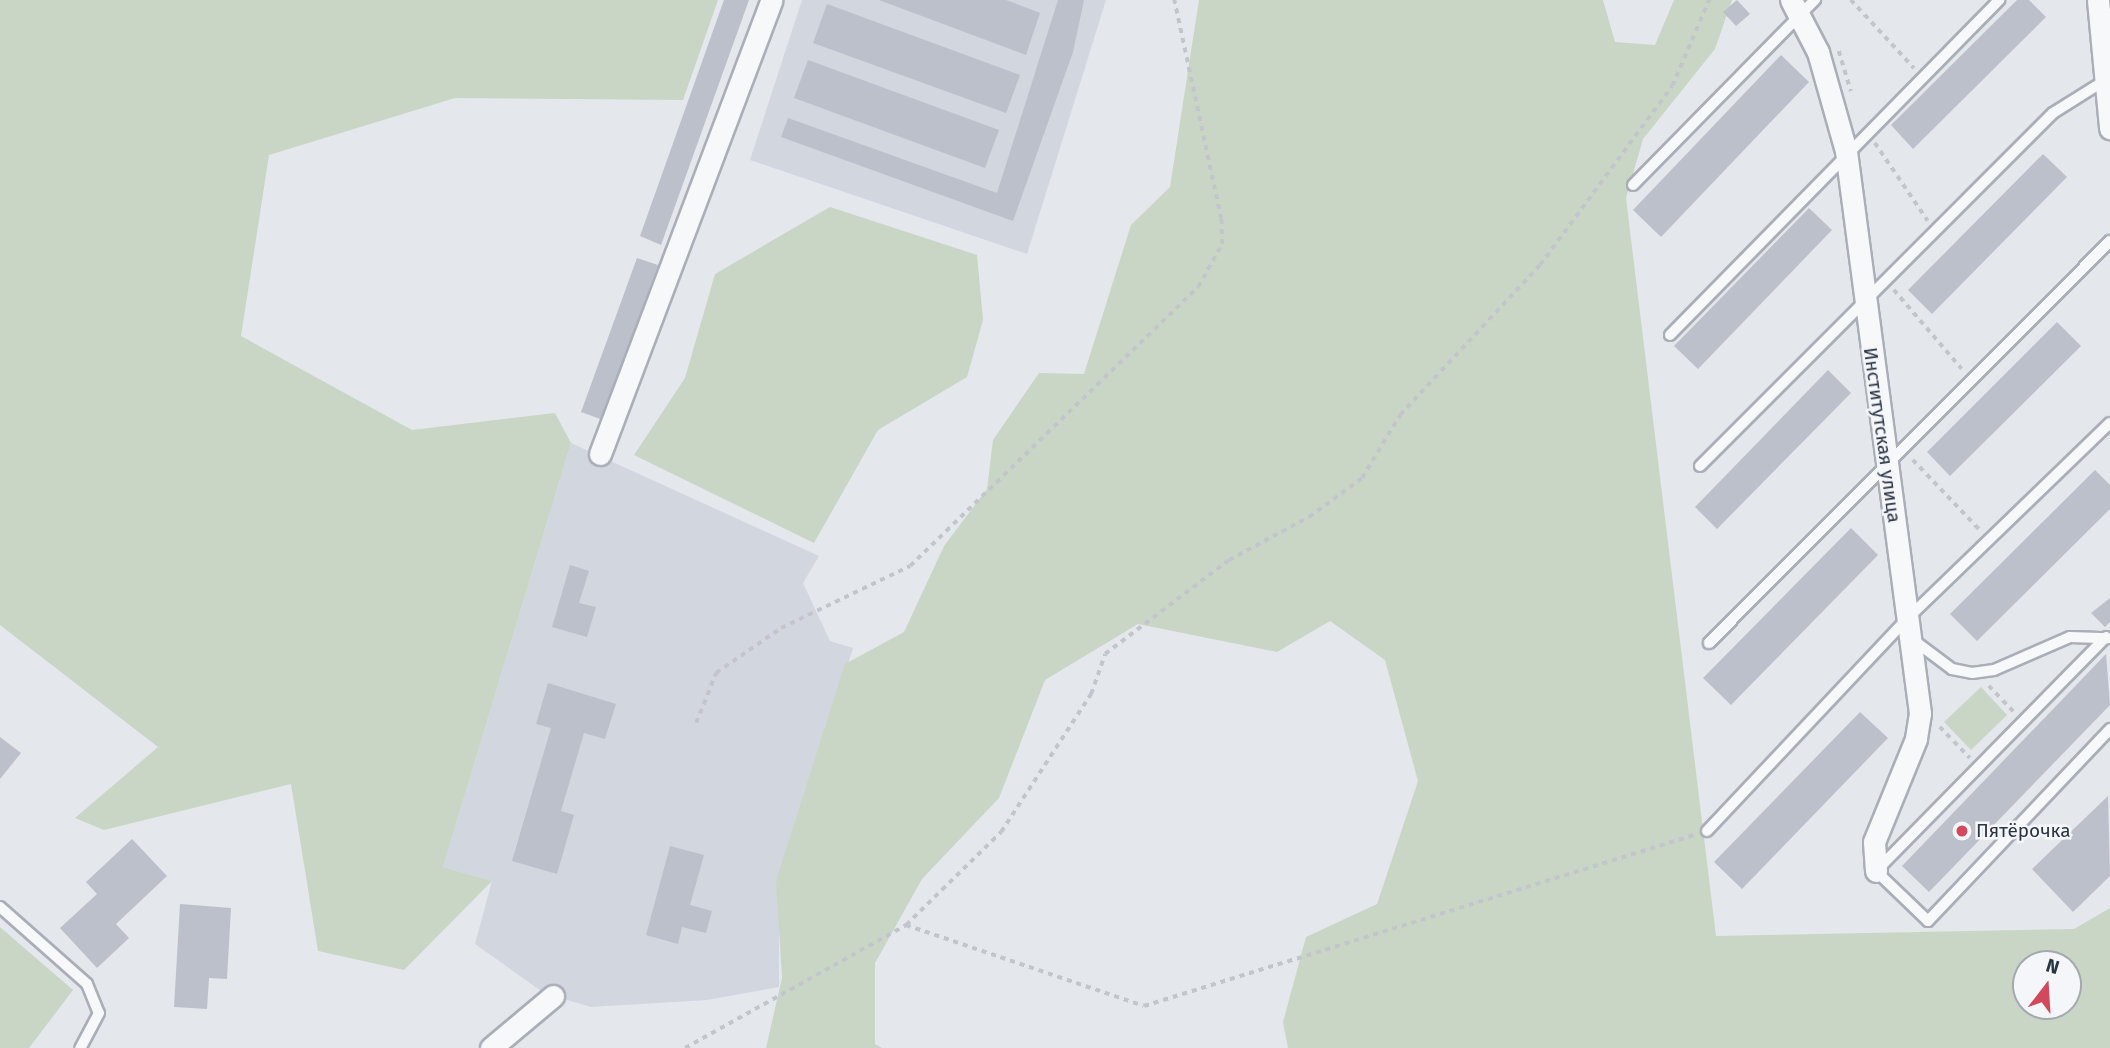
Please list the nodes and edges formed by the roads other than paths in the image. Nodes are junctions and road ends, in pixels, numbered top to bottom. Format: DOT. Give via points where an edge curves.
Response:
graph roads {
  1 [pos="772,0"];
  2 [pos="1999,0"];
  3 [pos="2098,0"];
  4 [pos="1802,5"];
  5 [pos="2104,81"];
  6 [pos="2110,128"];
  7 [pos="1846,151"];
  8 [pos="1633,185"];
  9 [pos="2110,241"];
  10 [pos="1863,303"];
  11 [pos="1670,335"];
  12 [pos="2110,423"];
  13 [pos="600,454"];
  14 [pos="1700,466"];
  15 [pos="1887,468"];
  16 [pos="1908,611"];
  17 [pos="2108,638"];
  18 [pos="1912,639"];
  19 [pos="1709,643"];
  20 [pos="2110,729"];
  21 [pos="1707,831"];
  22 [pos="1876,871"];
  23 [pos="0,907"];
  24 [pos="553,996"];
  25 [pos="80,1048"];
  26 [pos="491,1048"];
  1 -- 13 [label="street"];
  2 -- 7 [label="lane"];
  3 -- 5 [label="street"];
  4 -- 7 [label="street, Институтская улица"];
  4 -- 8 [label="lane"];
  5 -- 6 [label="street"];
  5 -- 10 [label="lane" via="2053,113"];
  7 -- 10 [label="street, Институтская улица"];
  7 -- 11 [label="lane"];
  9 -- 15 [label="lane"];
  10 -- 14 [label="lane"];
  10 -- 15 [label="street, Институтская улица"];
  12 -- 16 [label="lane"];
  15 -- 16 [label="street, Институтская улица"];
  15 -- 19 [label="lane"];
  16 -- 18 [label="street, Институтская улица"];
  16 -- 21 [label="lane"];
  17 -- 18 [label="lane" via="2070,637 1994,670 1972,673 1952,669"];
  17 -- 22 [label="lane"];
  18 -- 22 [label="street, Институтская улица" via="1920,727 1874,842"];
  20 -- 22 [label="lane" via="1928,921"];
  23 -- 25 [label="lane" via="87,984 99,1013"];
  24 -- 26 [label="street"];
}
